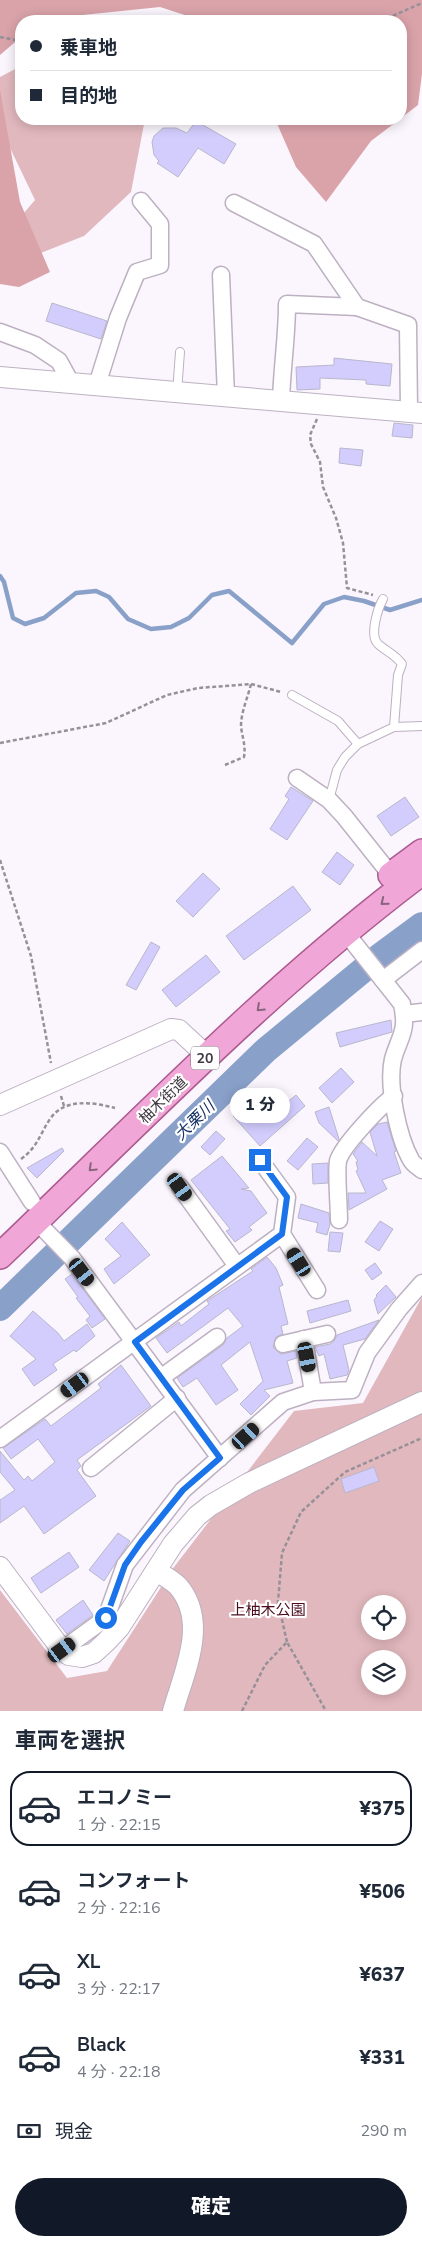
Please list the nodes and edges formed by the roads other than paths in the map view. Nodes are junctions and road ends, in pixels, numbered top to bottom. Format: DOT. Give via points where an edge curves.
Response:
graph roads {
  1 [pos="141,200"];
  2 [pos="234,203"];
  3 [pos="221,275"];
  4 [pos="357,307"];
  5 [pos="0,332"];
  6 [pos="180,352"];
  7 [pos="0,377"];
  8 [pos="71,383"];
  9 [pos="97,385"];
  10 [pos="177,392"];
  11 [pos="226,396"];
  12 [pos="281,400"];
  13 [pos="416,412"];
  14 [pos="383,599"];
  15 [pos="292,695"];
  16 [pos="422,726"];
  17 [pos="394,727"];
  18 [pos="358,744"];
  19 [pos="297,778"];
  20 [pos="328,800"];
  21 [pos="422,852"];
  22 [pos="422,872"];
  23 [pos="391,875"];
  24 [pos="353,942"];
  25 [pos="422,950"];
  26 [pos="381,977"];
  27 [pos="422,1012"];
  28 [pos="404,1014"];
  29 [pos="202,1051"];
  30 [pos="394,1096"];
  31 [pos="0,1105"];
  32 [pos="4,1158"];
  33 [pos="260,1160"];
  34 [pos="422,1170"];
  35 [pos="180,1187"];
  36 [pos="40,1220"];
  37 [pos="339,1220"];
  38 [pos="0,1232"];
  39 [pos="282,1234"];
  40 [pos="0,1256"];
  41 [pos="238,1266"];
  42 [pos="422,1283"];
  43 [pos="317,1290"];
  44 [pos="327,1334"];
  45 [pos="217,1337"];
  46 [pos="304,1339"];
  47 [pos="135,1342"];
  48 [pos="283,1344"];
  49 [pos="162,1378"];
  50 [pos="314,1392"];
  51 [pos="177,1398"];
  52 [pos="422,1402"];
  53 [pos="0,1439"];
  54 [pos="220,1458"];
  55 [pos="91,1468"];
  56 [pos="0,1567"];
  57 [pos="156,1570"];
  58 [pos="62,1650"];
  59 [pos="173,1711"];
  1 -- 9 [label="street" via="160,224 160,265 138,272 118,318"];
  2 -- 4 [label="street" via="314,244"];
  3 -- 11 [label="street"];
  4 -- 12 [label="street" via="287,304"];
  4 -- 13 [label="street" via="408,326"];
  5 -- 8 [label="street" via="35,345 59,361"];
  6 -- 10 [label="lane"];
  7 -- 8 [label="street"];
  8 -- 9 [label="street"];
  9 -- 10 [label="street"];
  10 -- 11 [label="street"];
  11 -- 12 [label="street"];
  12 -- 13 [label="street"];
  14 -- 17 [label="lane" via="377,610 375,637 377,643 396,655 402,664 398,675"];
  15 -- 18 [label="lane" via="338,720"];
  16 -- 17 [label="lane"];
  17 -- 18 [label="lane"];
  18 -- 20 [label="lane" via="337,770"];
  19 -- 20 [label="street"];
  20 -- 23 [label="street"];
  21 -- 23 [label="main road, 柚木街道 / 20"];
  22 -- 24 [label="main road, 柚木街道 / 20, one-way"];
  23 -- 29 [label="main road, 柚木街道 / 20" via="294,955"];
  24 -- 26 [label="street"];
  24 -- 29 [label="main road, 柚木街道 / 20, one-way" via="301,970"];
  25 -- 26 [label="street"];
  26 -- 28 [label="street" via="402,1004"];
  27 -- 28 [label="street"];
  28 -- 30 [label="street" via="404,1035 393,1060"];
  29 -- 31 [label="street" via="179,1030 171,1029"];
  29 -- 36 [label="main road, 柚木街道 / 20"];
  30 -- 34 [label="street" via="395,1115 411,1161"];
  30 -- 37 [label="street" via="382,1105 338,1161"];
  32 -- 36 [label="street"];
  33 -- 39 [label="street" via="287,1197"];
  35 -- 41 [label="street"];
  36 -- 38 [label="main road, 柚木街道 / 20"];
  36 -- 40 [label="main road, 柚木街道 / 20"];
  36 -- 47 [label="street"];
  39 -- 41 [label="street"];
  39 -- 43 [label="street"];
  41 -- 47 [label="street"];
  42 -- 50 [label="street" via="398,1309 367,1352 352,1390"];
  44 -- 46 [label="street"];
  45 -- 49 [label="street"];
  46 -- 48 [label="street"];
  46 -- 50 [label="street"];
  47 -- 49 [label="street"];
  47 -- 53 [label="street"];
  49 -- 51 [label="street"];
  50 -- 54 [label="street" via="283,1402"];
  51 -- 54 [label="street"];
  51 -- 55 [label="street"];
  52 -- 57 [label="street" via="226,1495 197,1516"];
  54 -- 58 [label="street" via="183,1490 141,1542 125,1565 106,1618"];
  56 -- 58 [label="street"];
  57 -- 58 [label="street" via="113,1636 100,1648 82,1657"];
  57 -- 59 [label="street" via="184,1594 193,1624 191,1647"];
}
